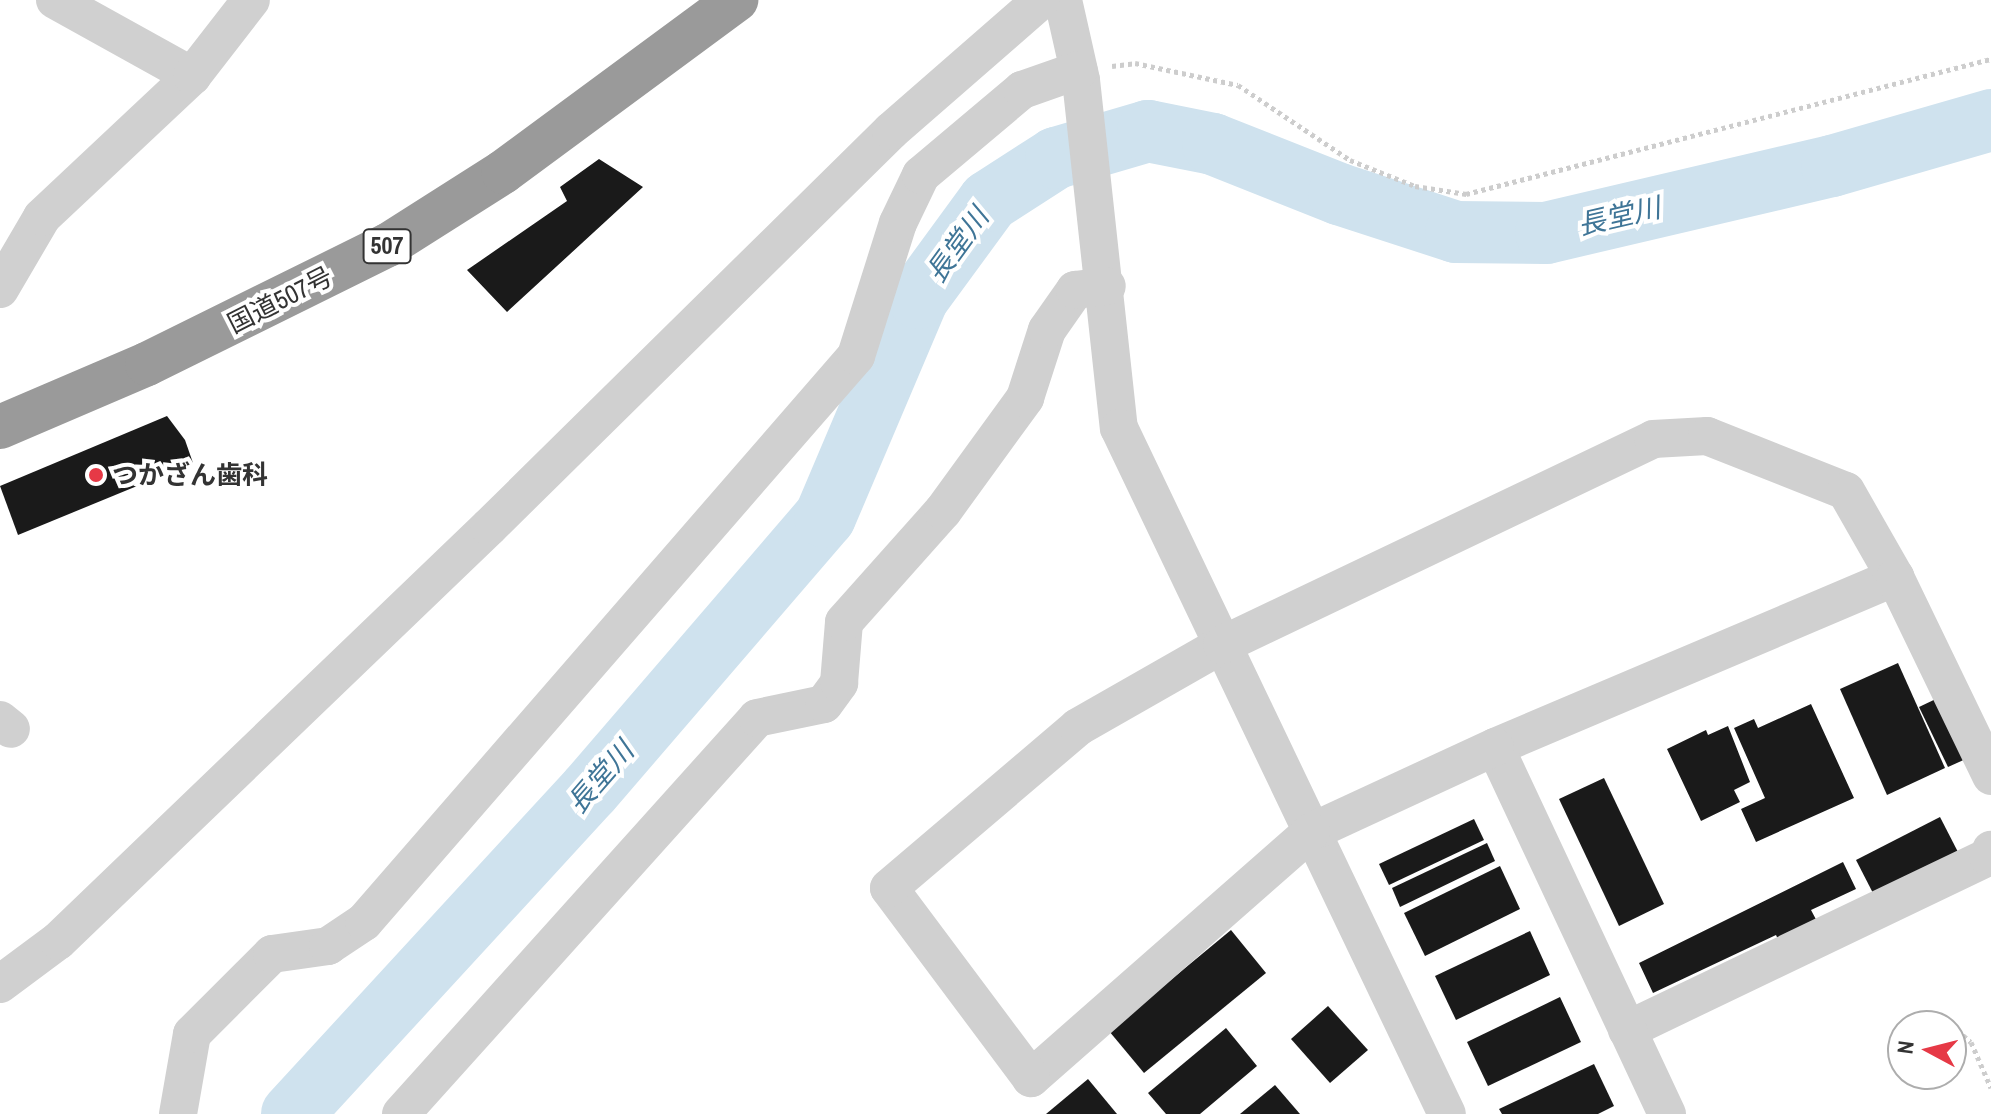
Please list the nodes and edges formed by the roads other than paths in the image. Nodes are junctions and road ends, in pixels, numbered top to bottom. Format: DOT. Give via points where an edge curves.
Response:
graph roads {
  1 [pos="55,0"];
  2 [pos="251,0"];
  3 [pos="736,0"];
  4 [pos="1041,0"];
  5 [pos="1063,0"];
  6 [pos="1080,75"];
  7 [pos="192,76"];
  8 [pos="1106,278"];
  9 [pos="0,289"];
  10 [pos="0,427"];
  11 [pos="1895,577"];
  12 [pos="1222,645"];
  13 [pos="1495,747"];
  14 [pos="1991,776"];
  15 [pos="1311,832"];
  16 [pos="1991,850"];
  17 [pos="0,984"];
  18 [pos="1627,1030"];
  19 [pos="178,1114"];
  20 [pos="401,1114"];
  21 [pos="1447,1114"];
  22 [pos="1667,1114"];
  1 -- 7 [label="street"];
  2 -- 7 [label="street"];
  3 -- 10 [label="highway, 国道507号 / 507" via="503,172 388,245 147,364"];
  4 -- 17 [label="street" via="891,131 58,941"];
  5 -- 6 [label="street"];
  6 -- 8 [label="street"];
  6 -- 19 [label="street" via="1022,90 921,175 898,223 856,356 364,922 328,946 272,954 192,1034"];
  7 -- 9 [label="street" via="42,217"];
  8 -- 12 [label="street" via="1119,428"];
  8 -- 20 [label="street" via="1075,290 1047,330 1025,398 943,511 844,622 839,683 824,704 757,718"];
  11 -- 12 [label="street" via="1846,491 1707,436 1653,439"];
  11 -- 13 [label="street"];
  11 -- 14 [label="street"];
  12 -- 15 [label="street"];
  12 -- 15 [label="street" via="1078,727 889,888 1031,1078"];
  13 -- 15 [label="street"];
  13 -- 18 [label="street"];
  15 -- 21 [label="street"];
  16 -- 18 [label="street" via="1988,857"];
  18 -- 22 [label="street"];
}
